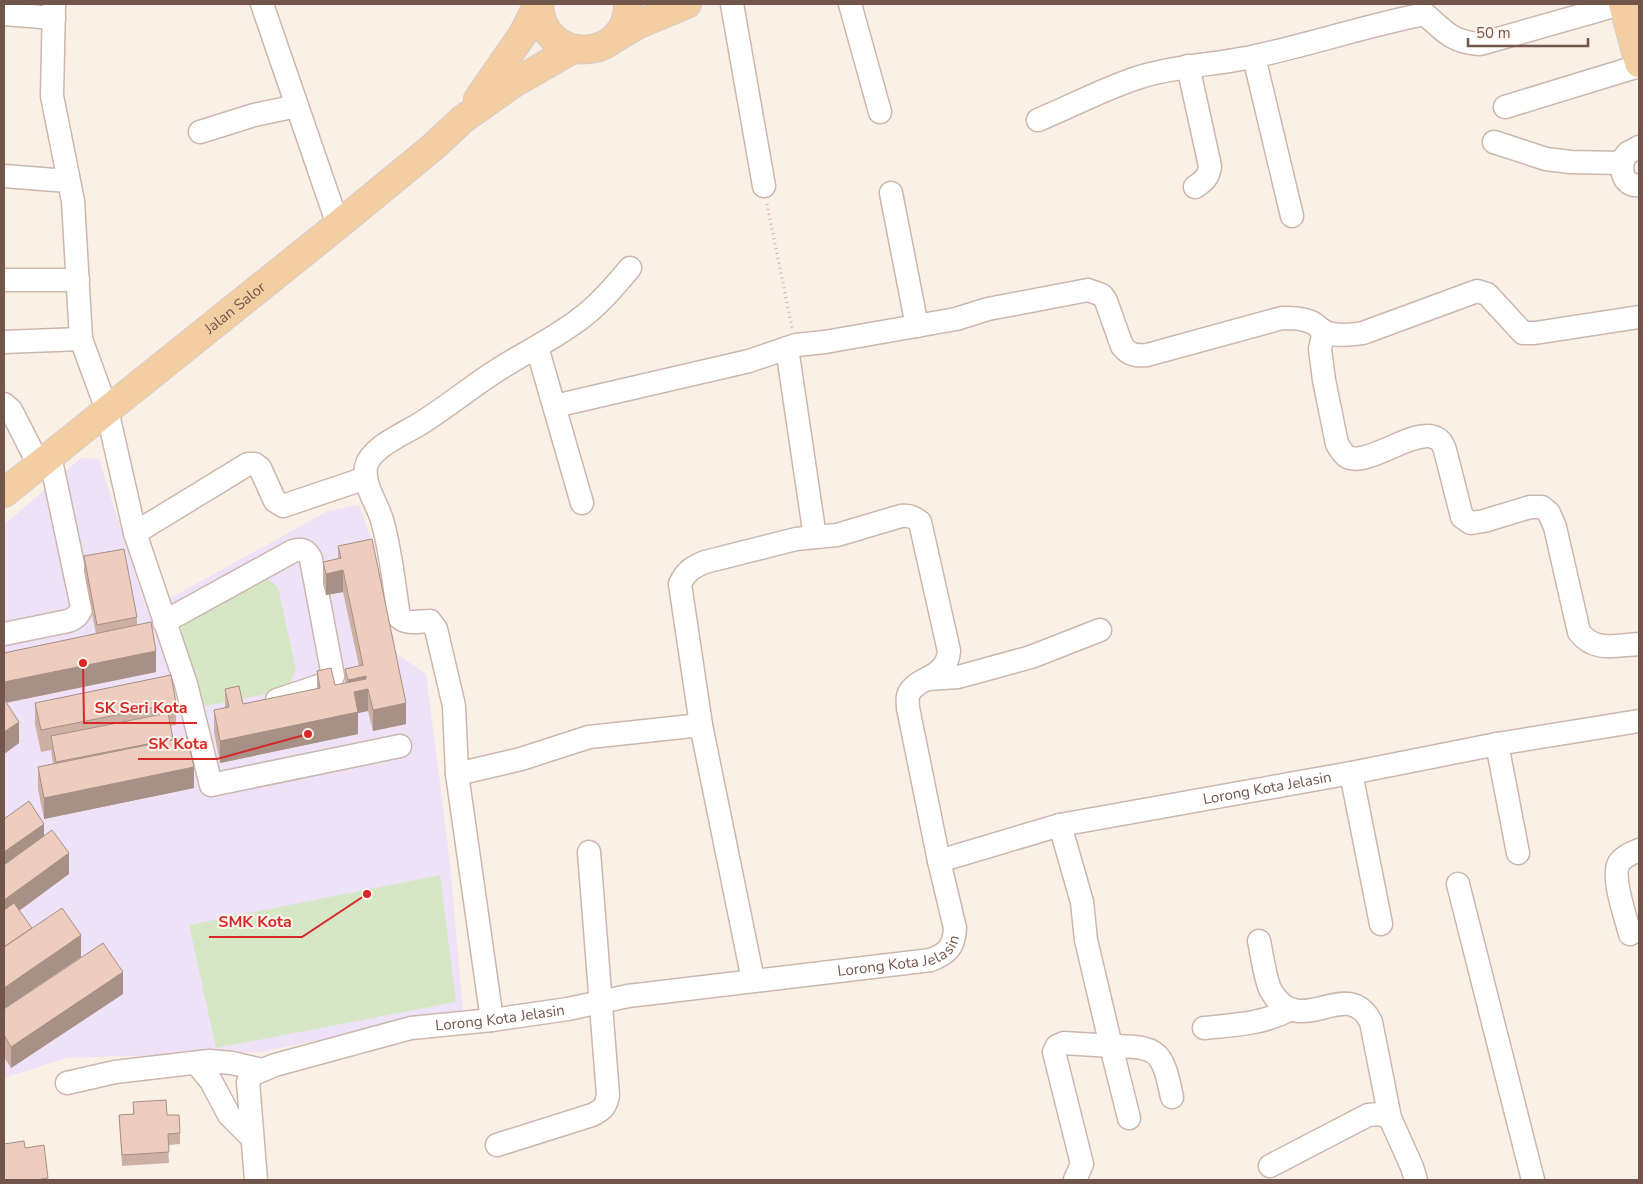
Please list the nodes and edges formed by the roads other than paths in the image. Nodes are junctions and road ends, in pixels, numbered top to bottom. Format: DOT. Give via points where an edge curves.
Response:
graph roads {
  1 [pos="262,4"];
  2 [pos="538,4"];
  3 [pos="628,4"];
  4 [pos="687,4"];
  5 [pos="732,4"];
  6 [pos="850,4"];
  7 [pos="1622,4"];
  8 [pos="54,11"];
  9 [pos="4,14"];
  10 [pos="615,38"];
  11 [pos="573,49"];
  12 [pos="1254,57"];
  13 [pos="1639,62"];
  14 [pos="1188,66"];
  15 [pos="1639,66"];
  16 [pos="297,106"];
  17 [pos="1505,107"];
  18 [pos="880,112"];
  19 [pos="464,118"];
  20 [pos="1038,120"];
  21 [pos="200,132"];
  22 [pos="1494,142"];
  23 [pos="1639,147"];
  24 [pos="1622,163"];
  25 [pos="4,176"];
  26 [pos="68,181"];
  27 [pos="764,186"];
  28 [pos="1195,187"];
  29 [pos="1638,188"];
  30 [pos="891,193"];
  31 [pos="1292,216"];
  32 [pos="338,226"];
  33 [pos="630,268"];
  34 [pos="4,280"];
  35 [pos="78,280"];
  36 [pos="1639,317"];
  37 [pos="918,326"];
  38 [pos="1324,331"];
  39 [pos="81,339"];
  40 [pos="4,342"];
  41 [pos="537,347"];
  42 [pos="792,347"];
  43 [pos="4,404"];
  44 [pos="555,406"];
  45 [pos="107,410"];
  46 [pos="44,461"];
  47 [pos="366,478"];
  48 [pos="4,493"];
  49 [pos="582,504"];
  50 [pos="135,533"];
  51 [pos="815,537"];
  52 [pos="164,622"];
  53 [pos="1100,630"];
  54 [pos="4,634"];
  55 [pos="1639,644"];
  56 [pos="926,680"];
  57 [pos="259,706"];
  58 [pos="219,716"];
  59 [pos="196,721"];
  60 [pos="1639,721"];
  61 [pos="701,725"];
  62 [pos="1497,744"];
  63 [pos="400,746"];
  64 [pos="1351,773"];
  65 [pos="457,774"];
  66 [pos="1060,825"];
  67 [pos="1639,850"];
  68 [pos="589,852"];
  69 [pos="1518,853"];
  70 [pos="939,861"];
  71 [pos="1458,884"];
  72 [pos="1381,924"];
  73 [pos="1630,934"];
  74 [pos="1259,942"];
  75 [pos="753,980"];
  76 [pos="601,1002"];
  77 [pos="1289,1010"];
  78 [pos="492,1020"];
  79 [pos="1204,1028"];
  80 [pos="1111,1046"];
  81 [pos="196,1063"];
  82 [pos="262,1070"];
  83 [pos="67,1083"];
  84 [pos="1172,1097"];
  85 [pos="1129,1118"];
  86 [pos="1390,1118"];
  87 [pos="252,1138"];
  88 [pos="497,1145"];
  89 [pos="1270,1166"];
  90 [pos="256,1180"];
  91 [pos="1075,1180"];
  92 [pos="1416,1180"];
  93 [pos="1533,1180"];
  1 -- 16 [label="street"];
  2 -- 11 [label="main road" via="544,26 551,36"];
  2 -- 19 [label="main road, Jalan Salor" via="523,34"];
  3 -- 10 [label="main road" via="624,26"];
  4 -- 10 [label="main road" via="636,25"];
  5 -- 27 [label="street"];
  6 -- 18 [label="street"];
  7 -- 12 [label="street" via="1480,44 1452,38 1425,14"];
  7 -- 13 [label="main road"];
  8 -- 9 [label="street"];
  8 -- 26 [label="street" via="52,96"];
  10 -- 11 [label="main road" via="588,50"];
  11 -- 19 [label="main road, Jalan Salor" via="514,83"];
  12 -- 14 [label="street"];
  12 -- 31 [label="street"];
  14 -- 20 [label="street" via="1140,77"];
  14 -- 28 [label="street" via="1210,166 1209,174"];
  15 -- 17 [label="street"];
  16 -- 21 [label="street"];
  16 -- 32 [label="street"];
  19 -- 32 [label="main road, Jalan Salor"];
  22 -- 24 [label="street" via="1546,159"];
  23 -- 24 [label="street" via="1627,154"];
  24 -- 29 [label="street" via="1622,174 1627,182"];
  25 -- 26 [label="street"];
  26 -- 35 [label="street" via="74,201"];
  30 -- 37 [label="street"];
  32 -- 45 [label="main road, Jalan Salor"];
  33 -- 41 [label="street" via="578,321"];
  34 -- 35 [label="street"];
  35 -- 39 [label="street"];
  36 -- 38 [label="street" via="1523,333 1487,294 1477,291 1363,333"];
  37 -- 38 [label="street" via="1088,290 1106,300 1122,346 1126,352 1136,356 1282,318 1306,320"];
  37 -- 42 [label="street"];
  38 -- 55 [label="street" via="1320,349 1324,380 1337,444 1342,453 1356,459 1419,437 1434,436 1445,450 1462,517 1471,523 1530,506 1542,507 1556,527 1579,632 1586,641 1598,646"];
  39 -- 40 [label="street"];
  39 -- 45 [label="street"];
  41 -- 44 [label="street"];
  41 -- 47 [label="street" via="374,452 367,464"];
  42 -- 44 [label="street" via="749,361"];
  42 -- 51 [label="street"];
  43 -- 46 [label="street"];
  44 -- 49 [label="street"];
  45 -- 46 [label="main road, Jalan Salor"];
  45 -- 50 [label="street"];
  46 -- 48 [label="main road, Jalan Salor"];
  46 -- 54 [label="street" via="82,608 75,618 68,621"];
  47 -- 50 [label="street" via="284,506 276,501 260,468 248,464"];
  47 -- 65 [label="street" via="382,520 399,617 408,622 430,621 436,628 454,706"];
  50 -- 52 [label="street"];
  51 -- 56 [label="street" via="837,535 901,516 908,515 920,522 949,651 949,661"];
  51 -- 61 [label="street" via="796,538 705,562 684,575 680,584"];
  52 -- 57 [label="street" via="293,551 299,549 309,554 332,680"];
  52 -- 59 [label="street"];
  53 -- 56 [label="street" via="1031,657 958,677"];
  56 -- 70 [label="street" via="911,690 908,708"];
  58 -- 59 [label="street"];
  59 -- 63 [label="street" via="211,785"];
  60 -- 62 [label="street, Lorong Kota Jelasin"];
  61 -- 65 [label="street" via="588,737 521,759"];
  61 -- 75 [label="street"];
  62 -- 64 [label="street, Lorong Kota Jelasin"];
  62 -- 69 [label="street"];
  64 -- 66 [label="street, Lorong Kota Jelasin"];
  64 -- 72 [label="street"];
  65 -- 78 [label="street"];
  66 -- 70 [label="street, Lorong Kota Jelasin"];
  66 -- 80 [label="street" via="1082,902 1086,940"];
  67 -- 73 [label="street" via="1625,856 1618,864 1616,876"];
  68 -- 76 [label="street"];
  70 -- 75 [label="street, Lorong Kota Jelasin" via="955,928 950,949 941,956 931,960"];
  71 -- 93 [label="street"];
  74 -- 77 [label="street" via="1270,990"];
  75 -- 76 [label="street, Lorong Kota Jelasin"];
  76 -- 78 [label="street, Lorong Kota Jelasin"];
  76 -- 88 [label="street" via="606,1105 592,1115"];
  77 -- 79 [label="street" via="1252,1023"];
  77 -- 86 [label="street" via="1300,1012 1348,1004 1366,1013 1371,1022"];
  78 -- 82 [label="street, Lorong Kota Jelasin" via="411,1028"];
  80 -- 84 [label="street" via="1140,1047 1160,1058"];
  80 -- 85 [label="street"];
  80 -- 91 [label="street" via="1064,1043 1054,1052 1082,1164"];
  81 -- 82 [label="street" via="232,1063"];
  81 -- 83 [label="street" via="115,1072"];
  81 -- 87 [label="street" via="211,1081 229,1115"];
  82 -- 87 [label="street" via="253,1074 248,1082"];
  86 -- 89 [label="street" via="1380,1114 1368,1116"];
  86 -- 92 [label="street"];
  87 -- 90 [label="street"];
}
